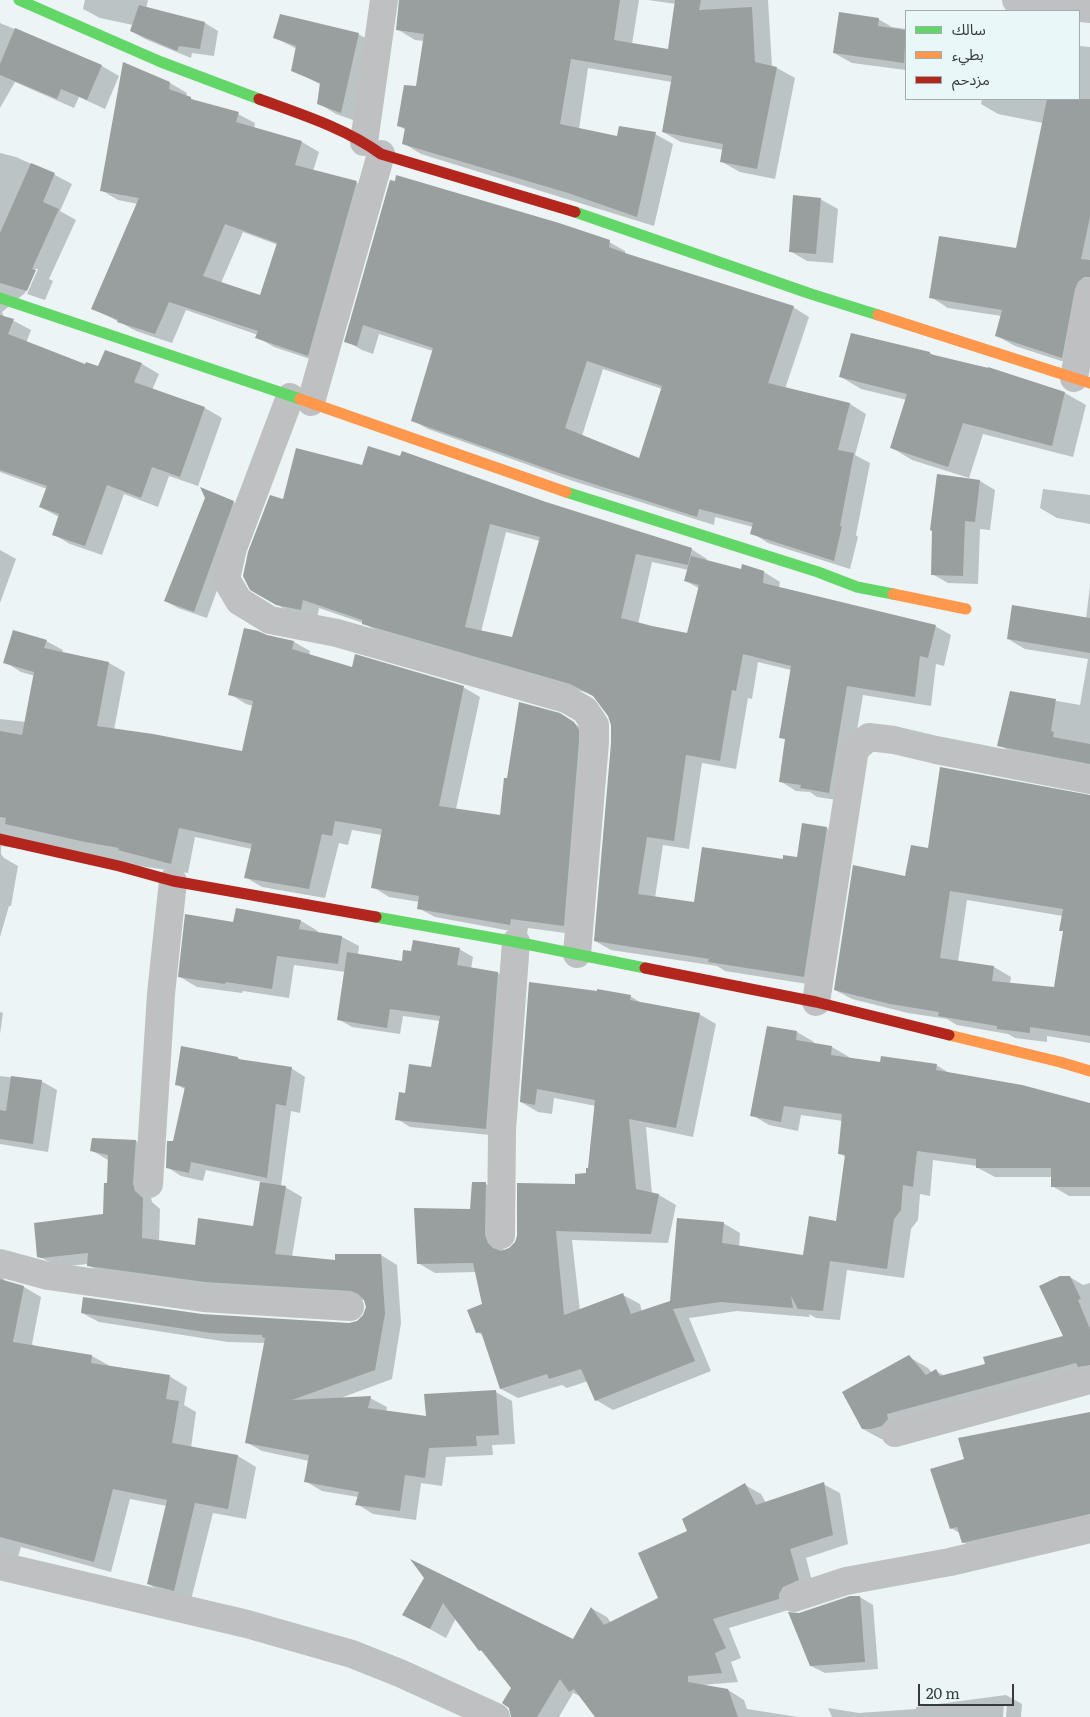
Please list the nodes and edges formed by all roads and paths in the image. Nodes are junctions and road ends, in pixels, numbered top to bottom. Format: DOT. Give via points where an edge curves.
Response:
graph roads {
  1 [pos="19,0"];
  2 [pos="384,0"];
  3 [pos="1016,0"];
  4 [pos="1090,9"];
  5 [pos="373,148"];
  6 [pos="1090,292"];
  7 [pos="0,298"];
  8 [pos="1082,380"];
  9 [pos="301,400"];
  10 [pos="966,609"];
  11 [pos="1090,780"];
  12 [pos="0,839"];
  13 [pos="173,881"];
  14 [pos="516,942"];
  15 [pos="577,954"];
  16 [pos="816,1002"];
  17 [pos="1090,1071"];
  18 [pos="150,1184"];
  19 [pos="501,1235"];
  20 [pos="0,1263"];
  21 [pos="350,1307"];
  22 [pos="1090,1380"];
  23 [pos="895,1433"];
  24 [pos="1090,1529"];
  25 [pos="0,1566"];
  26 [pos="794,1598"];
  27 [pos="488,1715"];
  1 -- 5 [label="street"];
  2 -- 5 [label="street"];
  3 -- 4 [label="street"];
  5 -- 8 [label="street" via="564,208 810,294"];
  5 -- 9 [label="street"];
  6 -- 8 [label="street"];
  7 -- 9 [label="street"];
  9 -- 10 [label="street" via="551,488 857,587"];
  9 -- 15 [label="street" via="233,548 226,579 239,601 270,620 346,635 566,699 585,710 595,724 595,742"];
  11 -- 16 [label="street" via="869,737 856,749"];
  12 -- 13 [label="street"];
  13 -- 14 [label="street"];
  13 -- 18 [label="street"];
  14 -- 15 [label="street"];
  14 -- 19 [label="street" via="502,1130"];
  15 -- 16 [label="street"];
  16 -- 17 [label="street"];
  20 -- 21 [label="street" via="48,1276 203,1298"];
  22 -- 23 [label="street"];
  24 -- 26 [label="street" via="950,1562 846,1581"];
  25 -- 27 [label="street" via="247,1624 352,1654"];
}
